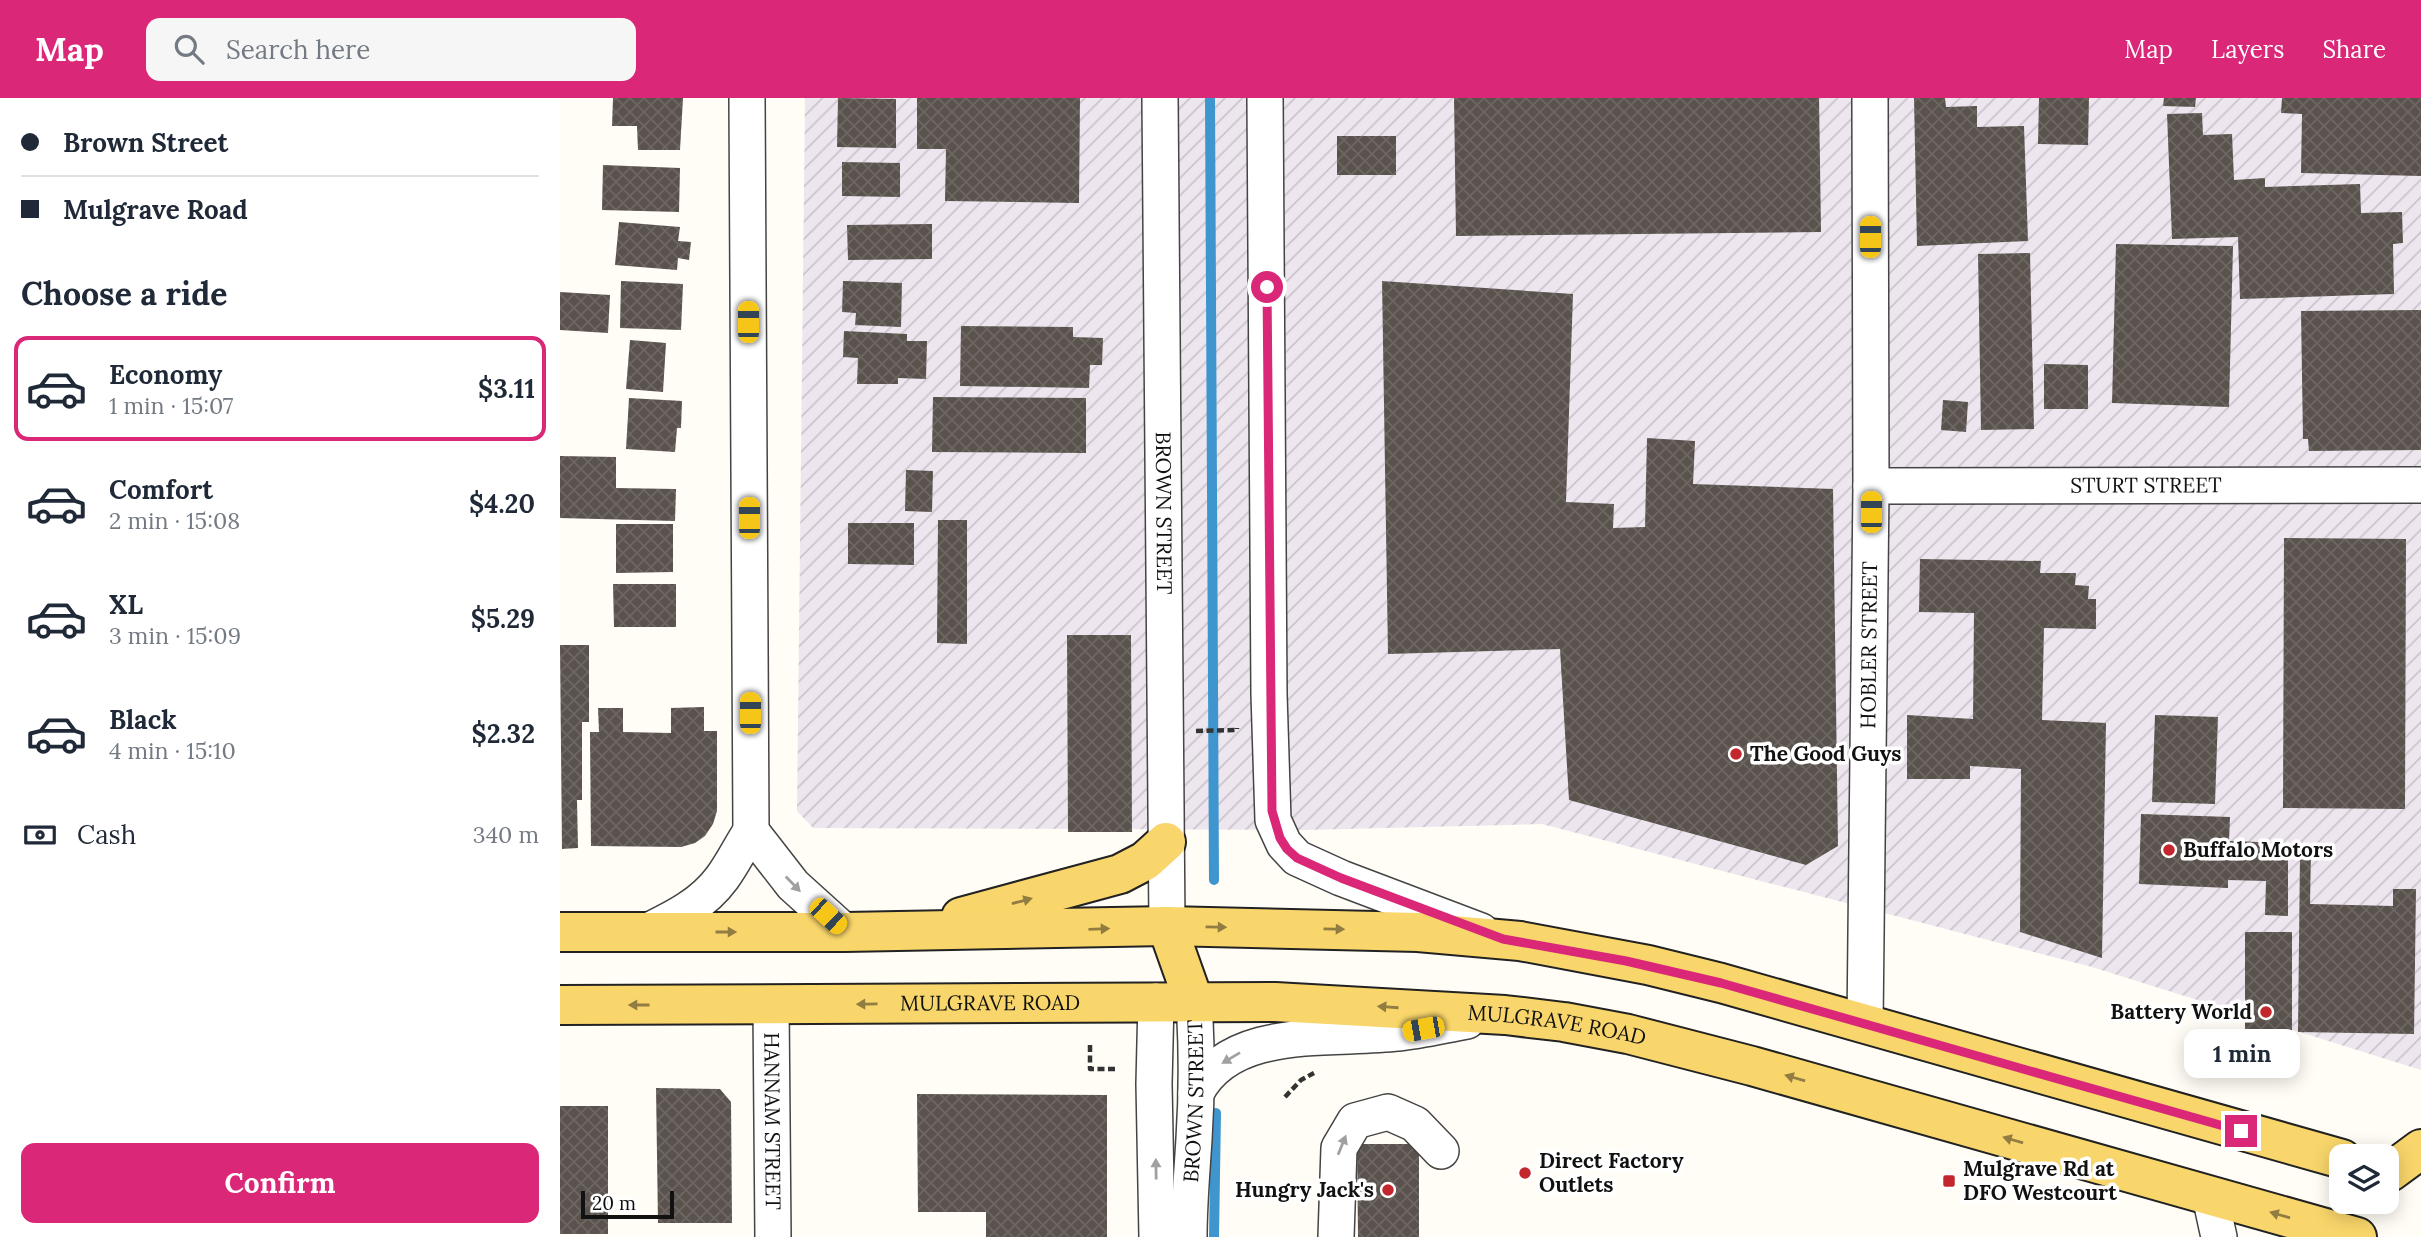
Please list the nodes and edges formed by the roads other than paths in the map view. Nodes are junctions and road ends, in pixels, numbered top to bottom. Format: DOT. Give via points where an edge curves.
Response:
graph roads {
  1 [pos="747,98"];
  2 [pos="1160,98"];
  3 [pos="1265,98"];
  4 [pos="1870,98"];
  5 [pos="2421,485"];
  6 [pos="1871,486"];
  7 [pos="751,831"];
  8 [pos="1166,842"];
  9 [pos="1167,926"];
  10 [pos="909,931"];
  11 [pos="560,932"];
  12 [pos="646,932"];
  13 [pos="845,932"];
  14 [pos="1503,939"];
  15 [pos="1156,1001"];
  16 [pos="1194,1002"];
  17 [pos="771,1005"];
  18 [pos="560,1006"];
  19 [pos="1506,1015"];
  20 [pos="1865,1025"];
  21 [pos="1196,1093"];
  22 [pos="2421,1149"];
  23 [pos="1441,1152"];
  24 [pos="2329,1155"];
  25 [pos="2399,1175"];
  26 [pos="2210,1196"];
  27 [pos="2348,1236"];
  28 [pos="772,1237"];
  29 [pos="1157,1237"];
  30 [pos="1189,1237"];
  31 [pos="1336,1237"];
  32 [pos="2219,1237"];
  1 -- 7 [label="street"];
  2 -- 8 [label="street, BROWN STREET"];
  3 -- 14 [label="street" via="1269,694 1272,811 1277,832 1287,849 1304,861"];
  4 -- 6 [label="street, HOBLER STREET"];
  5 -- 6 [label="street, STURT STREET"];
  6 -- 20 [label="street, HOBLER STREET"];
  7 -- 12 [label="street" via="704,898"];
  7 -- 13 [label="street, one-way" via="793,885"];
  8 -- 9 [label="street, BROWN STREET"];
  10 -- 8 [label="main road, one-way" via="1112,877 1140,864"];
  10 -- 9 [label="main road, one-way"];
  9 -- 14 [label="main road, one-way" via="1390,931"];
  9 -- 15 [label="main road, BROWN STREET"];
  9 -- 16 [label="main road, BROWN STREET"];
  10 -- 13 [label="main road"];
  11 -- 12 [label="main road"];
  12 -- 13 [label="main road, one-way"];
  14 -- 20 [label="main road" via="1648,965"];
  15 -- 16 [label="main road, MULGRAVE ROAD"];
  15 -- 17 [label="main road, MULGRAVE ROAD, one-way"];
  29 -- 15 [label="street, BROWN STREET, one-way"];
  19 -- 16 [label="main road, MULGRAVE ROAD, one-way"];
  16 -- 21 [label="street, BROWN STREET"];
  17 -- 18 [label="main road, MULGRAVE ROAD, one-way"];
  17 -- 28 [label="street, HANNAM STREET"];
  19 -- 21 [label="street, one-way" via="1396,1034 1278,1041 1252,1047 1210,1072"];
  26 -- 19 [label="main road, MULGRAVE ROAD, one-way" via="1653,1040"];
  20 -- 24 [label="main road"];
  21 -- 30 [label="street, BROWN STREET"];
  22 -- 25 [label="main road"];
  31 -- 23 [label="street, one-way" via="1339,1147 1355,1121 1388,1112 1415,1125"];
  27 -- 26 [label="main road, MULGRAVE ROAD, one-way"];
  26 -- 32 [label="street"];
}
